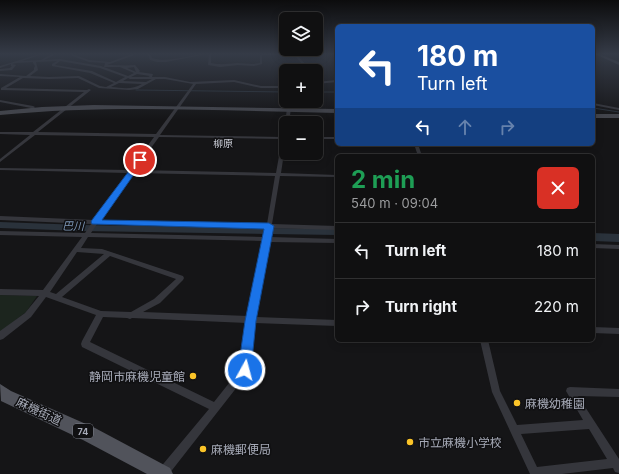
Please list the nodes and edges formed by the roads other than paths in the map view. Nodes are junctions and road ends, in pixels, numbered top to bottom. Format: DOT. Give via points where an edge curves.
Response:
graph roads {
  1 [pos="22,76"];
  2 [pos="73,76"];
  3 [pos="79,76"];
  4 [pos="101,76"];
  5 [pos="27,77"];
  6 [pos="126,77"];
  7 [pos="149,78"];
  8 [pos="156,78"];
  9 [pos="323,81"];
  10 [pos="335,81"];
  11 [pos="116,82"];
  12 [pos="145,83"];
  13 [pos="195,83"];
  14 [pos="95,86"];
  15 [pos="279,87"];
  16 [pos="106,88"];
  17 [pos="1,90"];
  18 [pos="88,91"];
  19 [pos="0,101"];
  20 [pos="595,104"];
  21 [pos="68,107"];
  22 [pos="177,108"];
  23 [pos="619,108"];
  24 [pos="31,110"];
  25 [pos="289,110"];
  26 [pos="335,110"];
  27 [pos="0,113"];
  28 [pos="288,116"];
  29 [pos="595,116"];
  30 [pos="619,116"];
  31 [pos="0,133"];
  32 [pos="34,134"];
  33 [pos="158,136"];
  34 [pos="279,138"];
  35 [pos="323,138"];
  36 [pos="335,138"];
  37 [pos="281,160"];
  38 [pos="0,161"];
  39 [pos="0,169"];
  40 [pos="132,172"];
  41 [pos="278,175"];
  42 [pos="335,176"];
  43 [pos="0,218"];
  44 [pos="95,222"];
  45 [pos="269,226"];
  46 [pos="335,228"];
  47 [pos="0,233"];
  48 [pos="86,236"];
  49 [pos="267,239"];
  50 [pos="335,241"];
  51 [pos="595,246"];
  52 [pos="619,247"];
  53 [pos="75,250"];
  54 [pos="109,253"];
  55 [pos="0,292"];
  56 [pos="45,293"];
  57 [pos="57,297"];
  58 [pos="102,314"];
  59 [pos="130,316"];
  60 [pos="251,321"];
  61 [pos="335,323"];
  62 [pos="595,330"];
  63 [pos="619,331"];
  64 [pos="0,336"];
  65 [pos="484,342"];
  66 [pos="0,391"];
  67 [pos="619,393"];
  68 [pos="215,407"];
  69 [pos="591,424"];
  70 [pos="514,430"];
  71 [pos="618,466"];
  72 [pos="534,473"];
  73 [pos="164,474"];
  1 -- 5 [label="street"];
  1 -- 17 [label="street"];
  2 -- 5 [label="street"];
  3 -- 14 [label="street"];
  4 -- 11 [label="street"];
  6 -- 7 [label="street"];
  6 -- 11 [label="street"];
  7 -- 8 [label="street"];
  8 -- 12 [label="street"];
  8 -- 13 [label="street"];
  9 -- 10 [label="street"];
  11 -- 12 [label="street"];
  11 -- 16 [label="street"];
  12 -- 16 [label="street" via="133,89"];
  13 -- 15 [label="street" via="234,81 261,87"];
  13 -- 22 [label="street"];
  14 -- 16 [label="street"];
  14 -- 18 [label="street"];
  17 -- 18 [label="street"];
  18 -- 21 [label="street"];
  19 -- 24 [label="street" via="32,107"];
  20 -- 23 [label="street"];
  21 -- 22 [label="street"];
  21 -- 24 [label="street"];
  21 -- 32 [label="street"];
  22 -- 25 [label="street"];
  22 -- 33 [label="street"];
  24 -- 27 [label="street"];
  25 -- 26 [label="street"];
  25 -- 28 [label="street"];
  29 -- 30 [label="street"];
  31 -- 32 [label="street"];
  32 -- 33 [label="street"];
  32 -- 38 [label="street"];
  33 -- 34 [label="street"];
  33 -- 40 [label="street"];
  35 -- 36 [label="street"];
  37 -- 41 [label="street"];
  39 -- 40 [label="street"];
  40 -- 41 [label="street"];
  40 -- 44 [label="street"];
  41 -- 42 [label="street"];
  41 -- 45 [label="street"];
  43 -- 44 [label="street"];
  44 -- 45 [label="street"];
  44 -- 48 [label="street"];
  45 -- 46 [label="street"];
  45 -- 49 [label="street"];
  47 -- 48 [label="street"];
  48 -- 49 [label="street"];
  48 -- 53 [label="street"];
  49 -- 50 [label="street"];
  49 -- 60 [label="street"];
  51 -- 52 [label="street"];
  53 -- 54 [label="street"];
  53 -- 56 [label="street"];
  54 -- 57 [label="street"];
  54 -- 59 [label="street" via="181,278 157,301"];
  55 -- 56 [label="street"];
  56 -- 57 [label="street"];
  56 -- 64 [label="street" via="28,315"];
  57 -- 58 [label="street"];
  58 -- 59 [label="street"];
  58 -- 68 [label="street" via="85,344"];
  59 -- 60 [label="street"];
  60 -- 61 [label="street"];
  60 -- 68 [label="street" via="245,370"];
  62 -- 63 [label="street"];
  65 -- 70 [label="street" via="496,392"];
  66 -- 73 [label="main road, 麻機街道 / 74"];
  67 -- 69 [label="street" via="570,391"];
  68 -- 73 [label="street"];
  69 -- 70 [label="street"];
  69 -- 71 [label="street"];
  70 -- 72 [label="street"];
  71 -- 72 [label="street"];
}
